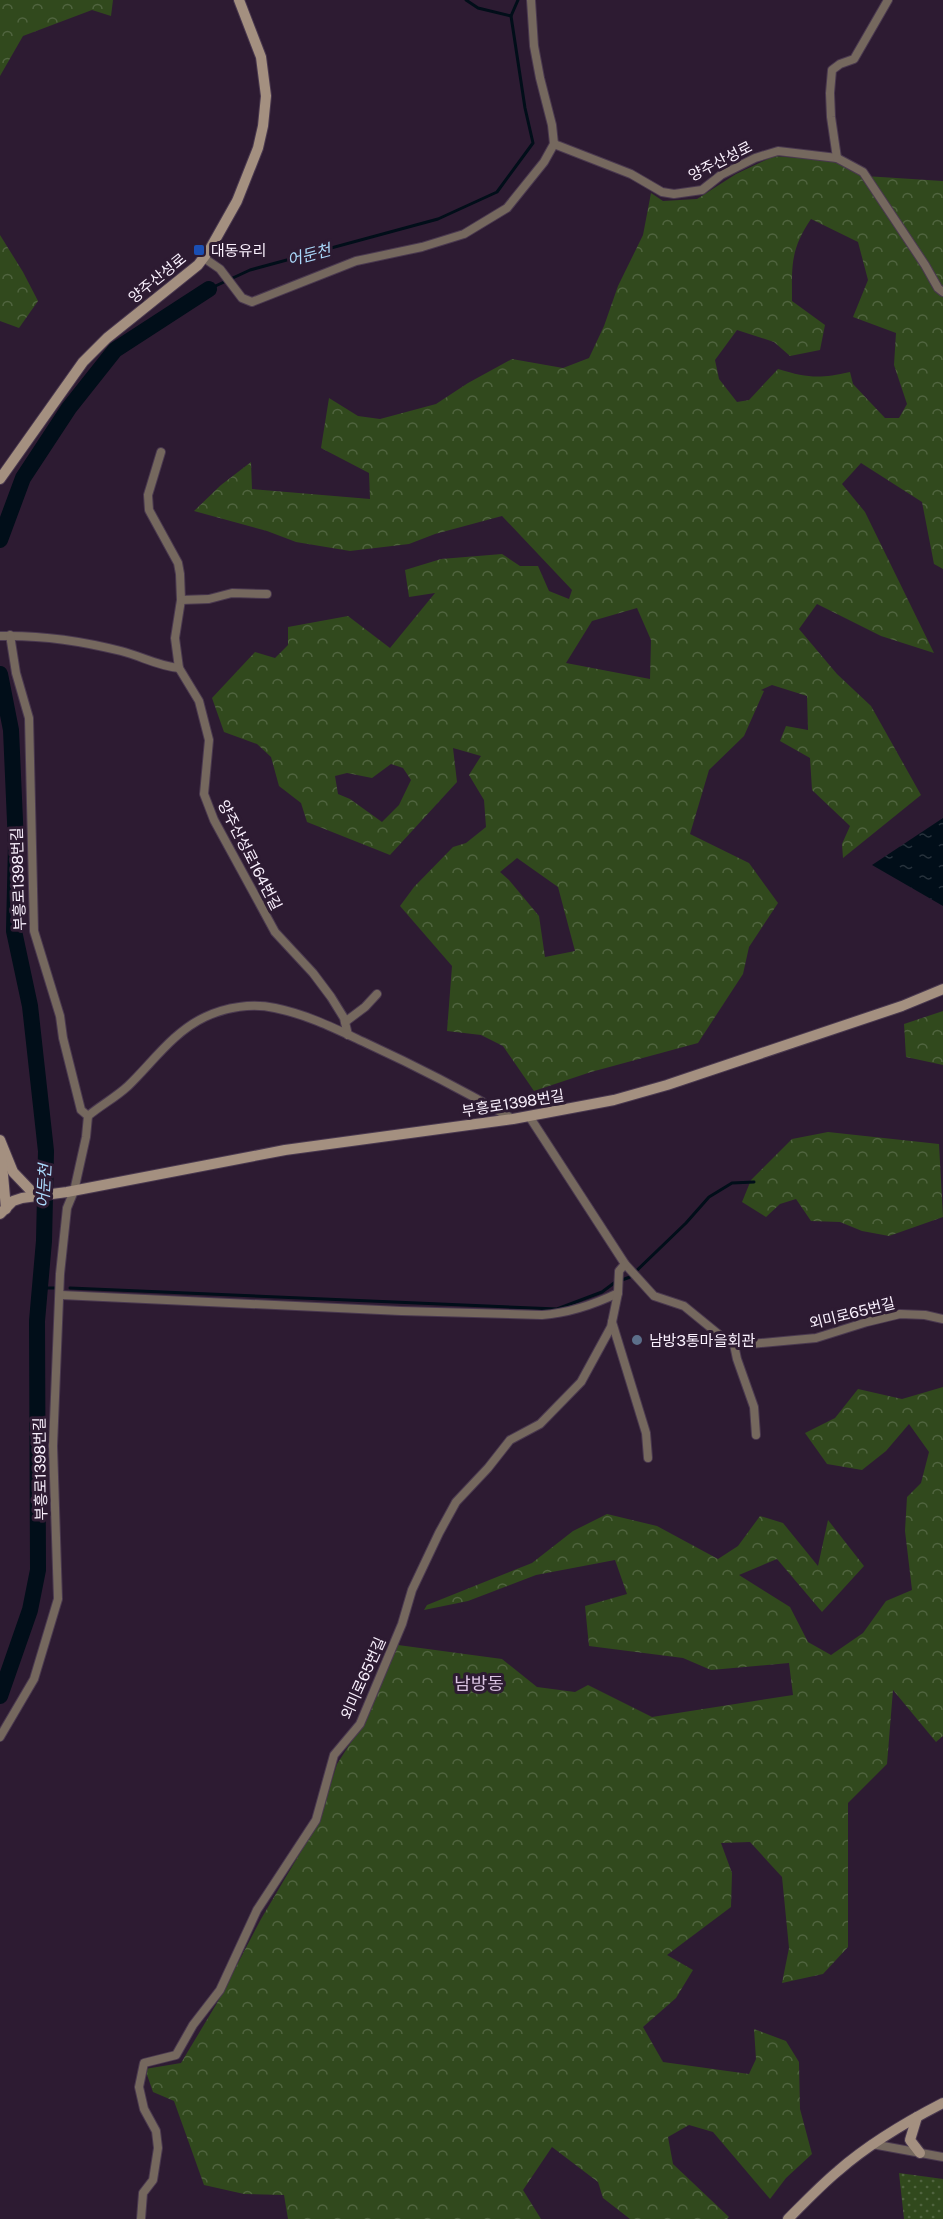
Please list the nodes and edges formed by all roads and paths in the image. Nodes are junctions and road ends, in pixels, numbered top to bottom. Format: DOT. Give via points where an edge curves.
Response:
graph roads {
  1 [pos="238,0"];
  2 [pos="531,0"];
  3 [pos="888,0"];
  4 [pos="554,144"];
  5 [pos="837,158"];
  6 [pos="204,258"];
  7 [pos="943,292"];
  8 [pos="161,452"];
  9 [pos="0,479"];
  10 [pos="267,594"];
  11 [pos="181,600"];
  12 [pos="10,635"];
  13 [pos="0,636"];
  14 [pos="179,668"];
  15 [pos="943,989"];
  16 [pos="377,994"];
  17 [pos="342,1026"];
  18 [pos="88,1116"];
  19 [pos="529,1116"];
  20 [pos="513,1119"];
  21 [pos="0,1140"];
  22 [pos="0,1146"];
  23 [pos="70,1191"];
  24 [pos="34,1196"];
  25 [pos="3,1211"];
  26 [pos="630,1270"];
  27 [pos="618,1285"];
  28 [pos="61,1295"];
  29 [pos="943,1319"];
  30 [pos="612,1322"];
  31 [pos="733,1340"];
  32 [pos="756,1435"];
  33 [pos="648,1458"];
  34 [pos="0,1737"];
  35 [pos="943,2103"];
  36 [pos="917,2117"];
  37 [pos="872,2144"];
  38 [pos="920,2153"];
  39 [pos="943,2157"];
  40 [pos="141,2219"];
  41 [pos="788,2219"];
  1 -- 6 [label="street, 양주산성로" via="264,68 263,126 237,201"];
  2 -- 4 [label="street" via="534,46"];
  3 -- 5 [label="street" via="854,59 832,70 831,117"];
  4 -- 5 [label="street, 양주산성로" via="674,195 702,190 721,175 755,158 778,152"];
  4 -- 6 [label="street" via="507,208 464,234 356,261 252,302 242,298 220,269"];
  5 -- 7 [label="street, 양주산성로" via="863,172"];
  6 -- 9 [label="street, 양주산성로" via="83,362"];
  8 -- 11 [label="street, 양주산성로164번길" via="148,495 149,510 178,563"];
  10 -- 11 [label="street" via="232,593"];
  11 -- 14 [label="street, 양주산성로164번길" via="175,638"];
  12 -- 13 [label="street"];
  12 -- 14 [label="street" via="102,646"];
  12 -- 18 [label="street, 부흥로1398번길" via="29,718 33,931 60,1016 81,1110"];
  14 -- 17 [label="street, 양주산성로164번길" via="199,702 209,740 204,794 214,820 275,932 326,989"];
  15 -- 19 [label="street, 부흥로1398번길" via="667,1085 614,1100"];
  16 -- 17 [label="street"];
  17 -- 18 [label="street" via="274,1007 242,1005 204,1017 168,1042 125,1089"];
  17 -- 20 [label="street, 양주산성로164번길" via="348,1035"];
  18 -- 23 [label="street, 부흥로1398번길"];
  19 -- 20 [label="street, 부흥로1398번길"];
  19 -- 26 [label="street, 외미로65번길"];
  20 -- 23 [label="street, 부흥로1398번길" via="285,1150"];
  21 -- 24 [label="street" via="13,1172"];
  22 -- 25 [label="street"];
  23 -- 24 [label="street, 부흥로1398번길"];
  23 -- 28 [label="street, 부흥로1398번길"];
  24 -- 25 [label="street, 부흥로1398번길" via="14,1201"];
  26 -- 27 [label="street, 외미로65번길" via="619,1271"];
  26 -- 31 [label="street, 외미로65번길" via="654,1296 684,1306"];
  27 -- 28 [label="street" via="596,1304 564,1314 542,1315"];
  27 -- 30 [label="street, 외미로65번길"];
  28 -- 34 [label="street, 부흥로1398번길" via="53,1446 58,1599 34,1679"];
  29 -- 31 [label="street, 외미로65번길" via="900,1314 816,1338 750,1344"];
  30 -- 33 [label="street, 외미로65번길" via="646,1433"];
  30 -- 40 [label="street, 외미로65번길" via="581,1382 540,1424 510,1440 456,1502 412,1590 360,1724 334,1755 316,1820 257,1910 220,1990 176,2055 144,2063 139,2087 144,2109 156,2131 158,2148 153,2180 143,2193"];
  31 -- 32 [label="street" via="754,1407"];
  35 -- 36 [label="street"];
  36 -- 37 [label="street"];
  36 -- 38 [label="street" via="910,2140"];
  37 -- 38 [label="street"];
  37 -- 41 [label="street" via="837,2171"];
  38 -- 39 [label="street"];
}
